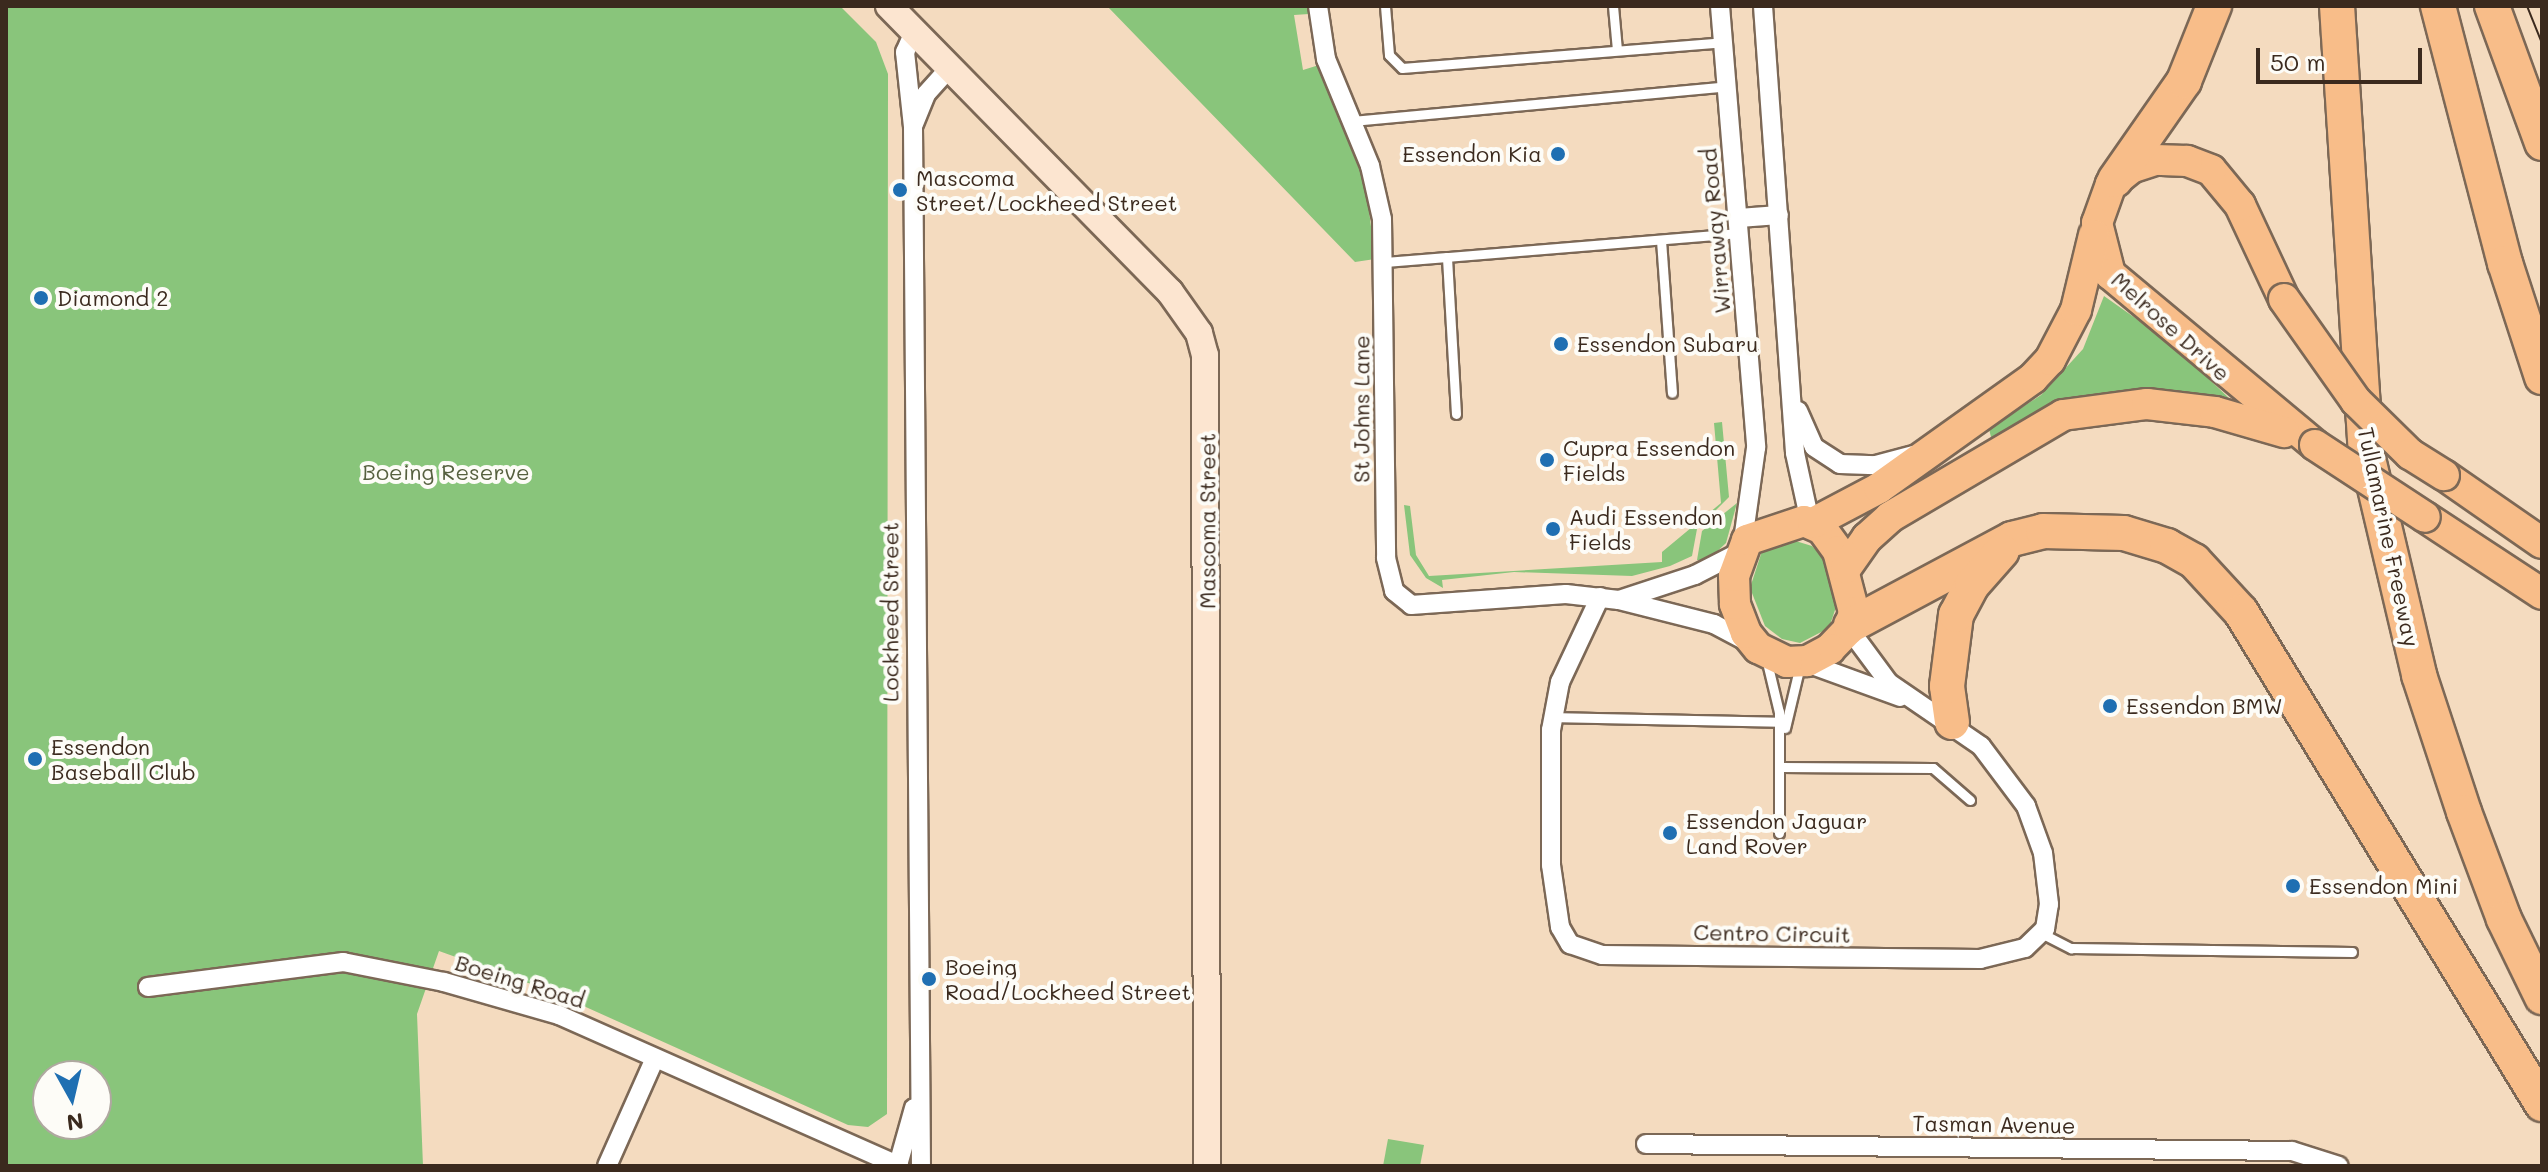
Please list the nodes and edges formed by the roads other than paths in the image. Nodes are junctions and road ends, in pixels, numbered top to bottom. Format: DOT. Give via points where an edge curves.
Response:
graph roads {
  1 [pos="889,6"];
  2 [pos="1318,6"];
  3 [pos="1385,6"];
  4 [pos="1613,6"];
  5 [pos="1720,6"];
  6 [pos="1763,6"];
  7 [pos="2214,6"];
  8 [pos="2337,6"];
  9 [pos="2438,6"];
  10 [pos="2492,6"];
  11 [pos="914,32"];
  12 [pos="1723,42"];
  13 [pos="1617,50"];
  14 [pos="950,67"];
  15 [pos="1727,86"];
  16 [pos="1351,121"];
  17 [pos="913,127"];
  18 [pos="2542,143"];
  19 [pos="2115,180"];
  20 [pos="2097,213"];
  21 [pos="1779,215"];
  22 [pos="1740,226"];
  23 [pos="1661,240"];
  24 [pos="1447,257"];
  25 [pos="1385,262"];
  26 [pos="2542,377"];
  27 [pos="1672,393"];
  28 [pos="1792,393"];
  29 [pos="1456,414"];
  30 [pos="2315,445"];
  31 [pos="1938,447"];
  32 [pos="1812,523"];
  33 [pos="2012,539"];
  34 [pos="2539,541"];
  35 [pos="1741,549"];
  36 [pos="1846,568"];
  37 [pos="2542,594"];
  38 [pos="1600,597"];
  39 [pos="1619,600"];
  40 [pos="1850,627"];
  41 [pos="1761,650"];
  42 [pos="1802,661"];
  43 [pos="1914,702"];
  44 [pos="1553,717"];
  45 [pos="1782,722"];
  46 [pos="1952,722"];
  47 [pos="1781,767"];
  48 [pos="1970,800"];
  49 [pos="1779,833"];
  50 [pos="2041,933"];
  51 [pos="2352,952"];
  52 [pos="148,987"];
  53 [pos="2542,997"];
  54 [pos="655,1058"];
  55 [pos="917,1097"];
  56 [pos="2542,1104"];
  57 [pos="1646,1144"];
  58 [pos="2067,1157"];
  59 [pos="1206,1164"];
  60 [pos="607,1166"];
  61 [pos="898,1166"];
  62 [pos="921,1166"];
  63 [pos="2339,1166"];
  1 -- 11 [label="main road, Mascoma Street"];
  2 -- 16 [label="street, St Johns Lane" via="1326,59"];
  3 -- 13 [label="lane" via="1389,55 1402,68"];
  4 -- 13 [label="lane"];
  5 -- 12 [label="street, Wirraway Road"];
  6 -- 21 [label="street"];
  7 -- 19 [label="highway" via="2184,81"];
  8 -- 53 [label="highway, Tullamarine Freeway" via="2366,450 2412,645 2450,771 2504,919"];
  9 -- 26 [label="highway" via="2505,263"];
  10 -- 18 [label="highway"];
  11 -- 14 [label="main road, Mascoma Street"];
  11 -- 17 [label="street, Lockheed Street" via="905,52"];
  12 -- 13 [label="lane"];
  12 -- 15 [label="street, Wirraway Road"];
  14 -- 17 [label="street, Lockheed Street" via="926,94"];
  14 -- 59 [label="main road, Mascoma Street" via="1170,292 1199,333 1205,355"];
  15 -- 16 [label="lane"];
  15 -- 22 [label="street, Wirraway Road"];
  16 -- 25 [label="street, St Johns Lane" via="1378,195"];
  17 -- 55 [label="street, Lockheed Street"];
  19 -- 20 [label="main road"];
  19 -- 34 [label="main road, bridge" via="2155,160 2187,161 2211,170 2240,205 2284,299 2356,401 2410,454"];
  20 -- 30 [label="main road, Melrose Drive" via="2101,254 2118,284"];
  20 -- 31 [label="main road" via="2083,292 2050,360 2010,399"];
  21 -- 22 [label="street"];
  21 -- 28 [label="street"];
  22 -- 23 [label="lane"];
  22 -- 35 [label="street, Wirraway Road" via="1756,448"];
  23 -- 24 [label="lane"];
  23 -- 27 [label="lane"];
  24 -- 25 [label="lane"];
  24 -- 29 [label="lane"];
  25 -- 38 [label="street, St Johns Lane" via="1386,558 1400,598 1417,605 1533,595"];
  28 -- 31 [label="street" via="1814,447 1840,464 1876,465"];
  28 -- 32 [label="street" via="1796,467"];
  30 -- 36 [label="main road" via="2275,427 2180,407 2112,405 2063,415 1890,517"];
  30 -- 37 [label="main road, Melrose Drive, bridge"];
  31 -- 32 [label="main road" via="1879,488"];
  32 -- 35 [label="main road" via="1769,529"];
  32 -- 36 [label="main road" via="1828,536"];
  33 -- 40 [label="highway"];
  33 -- 46 [label="highway" via="1972,585 1956,615 1947,686"];
  33 -- 56 [label="highway" via="2068,528 2124,533 2167,546 2219,584 2268,654"];
  35 -- 39 [label="street, St Johns Lane" via="1695,575"];
  35 -- 41 [label="main road" via="1735,604"];
  36 -- 40 [label="main road" via="1854,603"];
  38 -- 39 [label="street, St Johns Lane"];
  38 -- 44 [label="street, Centro Circuit" via="1565,669"];
  39 -- 41 [label="street, St Johns Lane" via="1714,624"];
  40 -- 42 [label="main road" via="1830,649"];
  40 -- 43 [label="street" via="1873,667"];
  41 -- 42 [label="main road" via="1780,661"];
  41 -- 45 [label="lane"];
  42 -- 43 [label="street"];
  42 -- 45 [label="lane"];
  43 -- 46 [label="street"];
  44 -- 45 [label="lane"];
  44 -- 50 [label="street, Centro Circuit" via="1553,883 1562,933 1584,953 1980,959 2012,954"];
  45 -- 47 [label="lane"];
  46 -- 50 [label="street" via="1981,746 2034,824 2048,889 2048,915"];
  47 -- 48 [label="lane" via="1933,768"];
  47 -- 49 [label="lane"];
  50 -- 51 [label="lane" via="2071,948"];
  52 -- 54 [label="street, Boeing Road" via="342,956 505,997"];
  54 -- 60 [label="street"];
  54 -- 61 [label="street, Boeing Road"];
  55 -- 61 [label="street, Lockheed Street"];
  55 -- 62 [label="street, Lockheed Street"];
  57 -- 58 [label="street, Tasman Avenue"];
  58 -- 63 [label="street, Tasman Avenue" via="2292,1151"];
}
